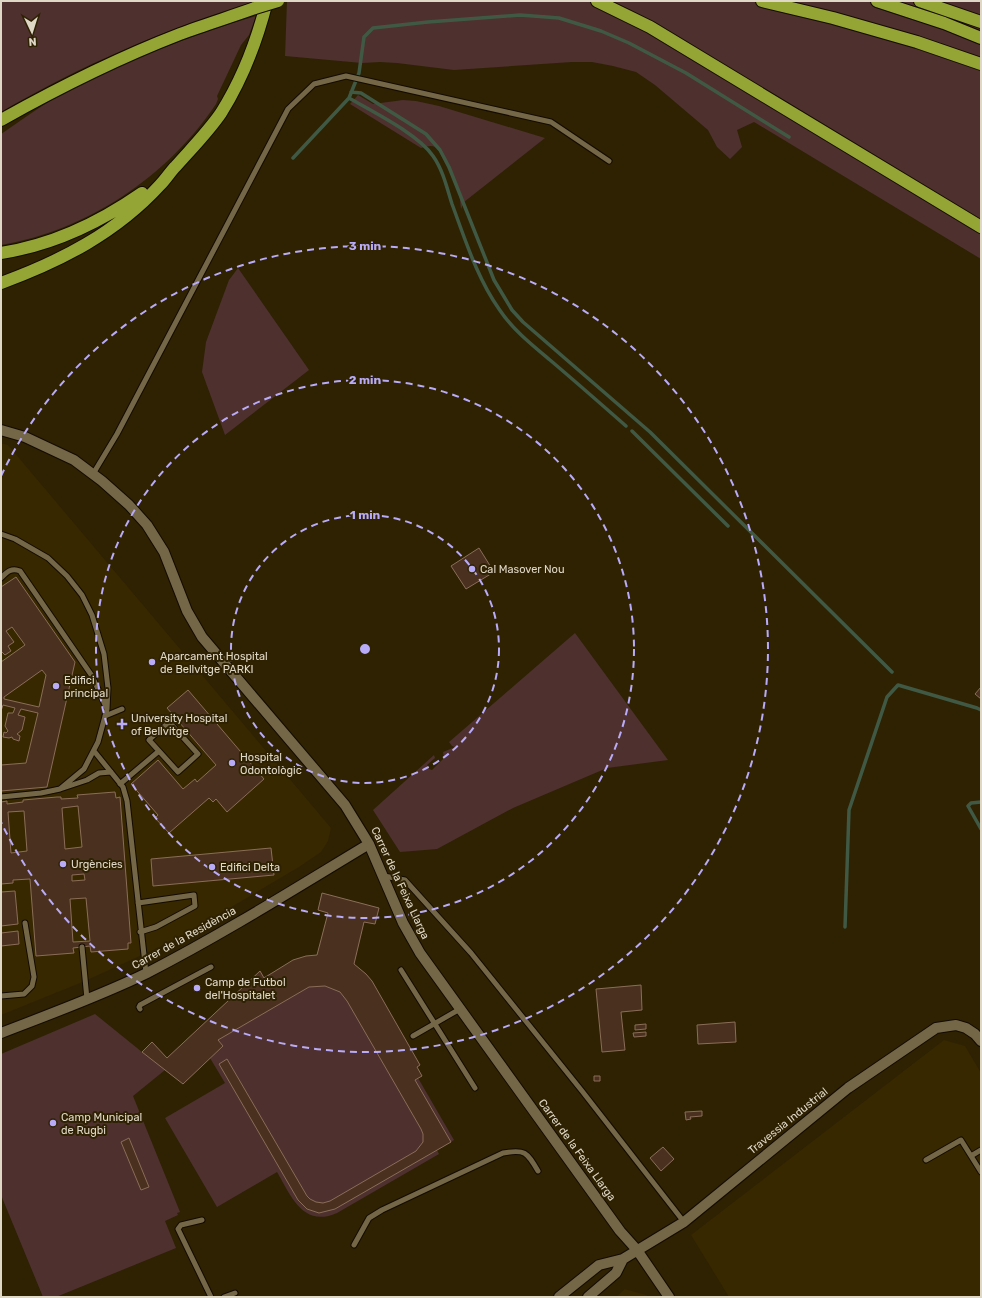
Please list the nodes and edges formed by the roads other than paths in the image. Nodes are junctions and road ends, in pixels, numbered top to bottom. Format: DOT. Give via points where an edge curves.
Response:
graph roads {
  1 [pos="268,1"];
  2 [pos="278,1"];
  3 [pos="597,1"];
  4 [pos="762,1"];
  5 [pos="876,1"];
  6 [pos="920,1"];
  7 [pos="981,22"];
  8 [pos="981,38"];
  9 [pos="981,64"];
  10 [pos="1,120"];
  11 [pos="610,161"];
  12 [pos="176,166"];
  13 [pos="981,227"];
  14 [pos="1,253"];
  15 [pos="1,282"];
  16 [pos="1,430"];
  17 [pos="93,474"];
  18 [pos="1,534"];
  19 [pos="1,578"];
  20 [pos="122,709"];
  21 [pos="107,710"];
  22 [pos="105,716"];
  23 [pos="94,751"];
  24 [pos="159,751"];
  25 [pos="111,772"];
  26 [pos="120,784"];
  27 [pos="60,789"];
  28 [pos="1,797"];
  29 [pos="369,844"];
  30 [pos="384,876"];
  31 [pos="138,903"];
  32 [pos="25,922"];
  33 [pos="140,932"];
  34 [pos="82,947"];
  35 [pos="211,967"];
  36 [pos="401,970"];
  37 [pos="146,973"];
  38 [pos="1,996"];
  39 [pos="87,999"];
  40 [pos="140,1009"];
  41 [pos="460,1009"];
  42 [pos="435,1024"];
  43 [pos="1,1033"];
  44 [pos="413,1036"];
  45 [pos="978,1037"];
  46 [pos="475,1088"];
  47 [pos="981,1150"];
  48 [pos="971,1156"];
  49 [pos="926,1160"];
  50 [pos="538,1171"];
  51 [pos="981,1172"];
  52 [pos="202,1220"];
  53 [pos="684,1222"];
  54 [pos="354,1245"];
  55 [pos="637,1250"];
  56 [pos="623,1259"];
  57 [pos="234,1293"];
  58 [pos="211,1297"];
  59 [pos="224,1297"];
  60 [pos="559,1297"];
  61 [pos="588,1297"];
  62 [pos="669,1297"];
  1 -- 12 [label="highway" via="258,36 232,93 208,129"];
  2 -- 10 [label="highway, bridge" via="179,34 105,66"];
  3 -- 13 [label="highway" via="650,27"];
  4 -- 9 [label="highway" via="917,42"];
  5 -- 8 [label="highway"];
  6 -- 7 [label="highway"];
  11 -- 17 [label="lane" via="551,122 346,76 314,84 288,109 117,434"];
  12 -- 14 [label="highway" via="140,195 94,223 29,248"];
  12 -- 15 [label="highway" via="144,200 99,236 36,270"];
  16 -- 17 [label="street, Carrer de la Feixa Llarga" via="50,448 74,460"];
  17 -- 29 [label="street, Carrer de la Feixa Llarga" via="147,525 164,552 187,611 202,637 328,784"];
  18 -- 21 [label="lane" via="48,558 82,595 92,614 104,654 108,688"];
  19 -- 21 [label="lane" via="8,571 20,571 92,676"];
  20 -- 22 [label="lane"];
  21 -- 22 [label="lane"];
  22 -- 23 [label="lane"];
  23 -- 25 [label="lane"];
  23 -- 27 [label="lane" via="84,769"];
  24 -- 24 [label="lane" via="178,772 198,754 168,722 149,740"];
  24 -- 26 [label="lane"];
  25 -- 26 [label="lane"];
  25 -- 27 [label="lane" via="99,773"];
  26 -- 31 [label="lane" via="127,801"];
  27 -- 28 [label="lane"];
  29 -- 30 [label="street, Carrer de la Feixa Llarga"];
  29 -- 37 [label="street, Carrer de la Residència" via="198,946"];
  30 -- 41 [label="street, Carrer de la Feixa Llarga" via="410,936"];
  30 -- 53 [label="lane" via="404,880 471,953"];
  31 -- 33 [label="lane"];
  31 -- 33 [label="lane" via="194,895 195,906 156,927"];
  32 -- 38 [label="lane" via="34,977 32,986 24,994"];
  33 -- 37 [label="lane"];
  34 -- 39 [label="lane"];
  35 -- 40 [label="lane" via="140,1005"];
  36 -- 42 [label="lane"];
  37 -- 39 [label="street, Carrer de la Residència"];
  39 -- 43 [label="street, Carrer de la Residència"];
  41 -- 42 [label="lane"];
  41 -- 55 [label="street, Carrer de la Feixa Llarga" via="620,1231"];
  42 -- 44 [label="lane"];
  42 -- 46 [label="lane"];
  45 -- 53 [label="street, Travessia Industrial" via="966,1028 956,1025 936,1028 848,1088"];
  47 -- 48 [label="lane"];
  48 -- 49 [label="lane" via="961,1140"];
  48 -- 51 [label="lane"];
  50 -- 54 [label="lane" via="532,1160 523,1152 517,1150 503,1153 369,1218"];
  52 -- 58 [label="lane" via="181,1225 178,1229"];
  53 -- 55 [label="street, Travessia Industrial"];
  55 -- 56 [label="street, Travessia Industrial"];
  55 -- 62 [label="street, Carrer de la Feixa Llarga"];
  56 -- 60 [label="street, Travessia Industrial" via="599,1265"];
  56 -- 61 [label="street, Travessia Industrial" via="616,1273"];
  57 -- 59 [label="lane"];
}
